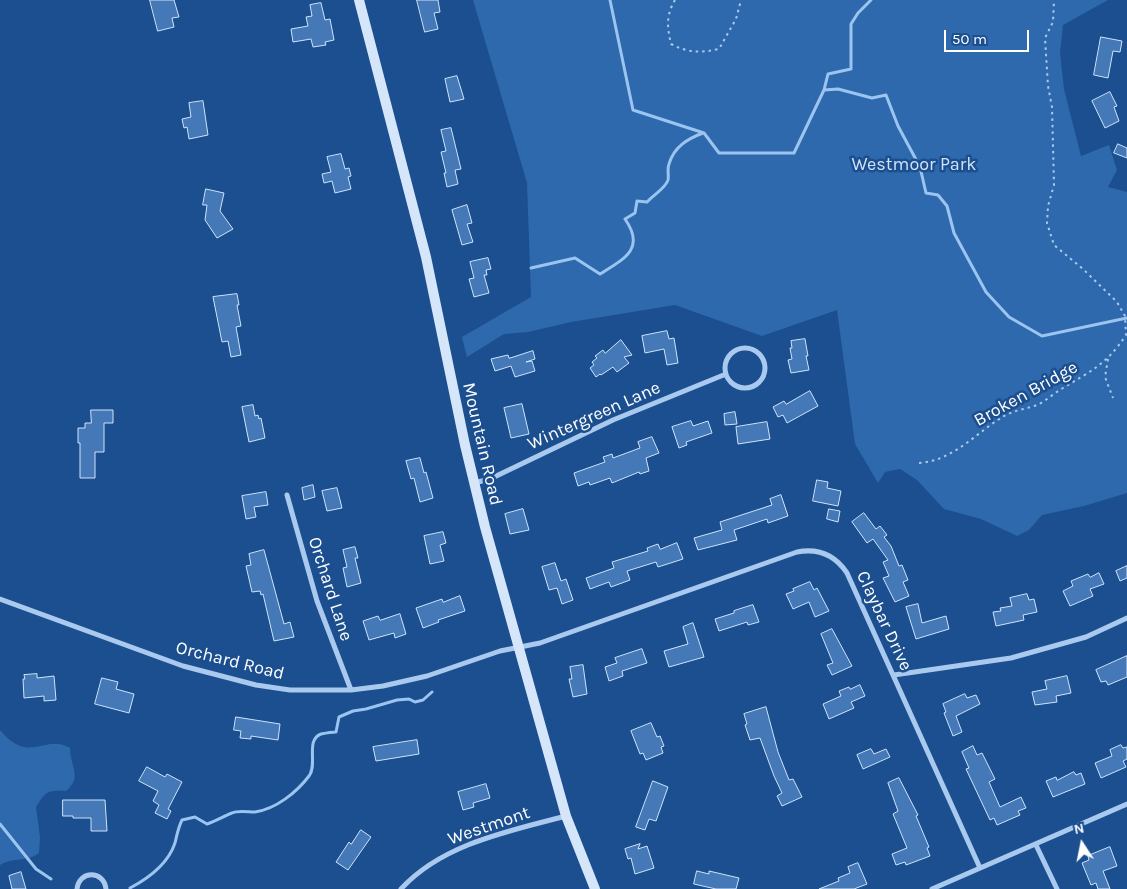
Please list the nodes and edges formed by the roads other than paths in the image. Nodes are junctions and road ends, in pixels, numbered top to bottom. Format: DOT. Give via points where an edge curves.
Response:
graph roads {
  1 [pos="359,0"];
  2 [pos="726,374"];
  3 [pos="474,484"];
  4 [pos="287,495"];
  5 [pos="0,599"];
  6 [pos="1127,618"];
  7 [pos="518,648"];
  8 [pos="894,675"];
  9 [pos="352,690"];
  10 [pos="1127,804"];
  11 [pos="566,816"];
  12 [pos="1036,845"];
  13 [pos="980,868"];
  14 [pos="77,889"];
  15 [pos="106,889"];
  16 [pos="401,889"];
  17 [pos="595,889"];
  18 [pos="932,889"];
  19 [pos="1057,889"];
  1 -- 3 [label="main road, Mountain Road" via="426,257"];
  2 -- 2 [label="street" via="734,385 752,387 762,378 764,363 756,352 740,349 729,357"];
  2 -- 3 [label="street, Wintergreen Lane" via="613,420"];
  3 -- 7 [label="main road, Mountain Road"];
  4 -- 9 [label="street, Orchard Lane" via="317,601"];
  5 -- 9 [label="street, Orchard Road" via="183,666 256,685 290,690"];
  6 -- 8 [label="street" via="1086,637 1011,658"];
  7 -- 8 [label="street, Claybar Drive" via="797,552 815,550 833,557 847,573"];
  7 -- 9 [label="street, Orchard Road" via="420,678"];
  7 -- 11 [label="main road, Mountain Road"];
  8 -- 13 [label="street, Claybar Drive"];
  10 -- 12 [label="street"];
  11 -- 16 [label="street, Westmont" via="499,834 456,850 426,867"];
  11 -- 17 [label="main road, Mountain Road"];
  12 -- 13 [label="street"];
  12 -- 19 [label="street"];
  13 -- 18 [label="street"];
  14 -- 15 [label="street" via="83,877 92,874 101,877"];
}
